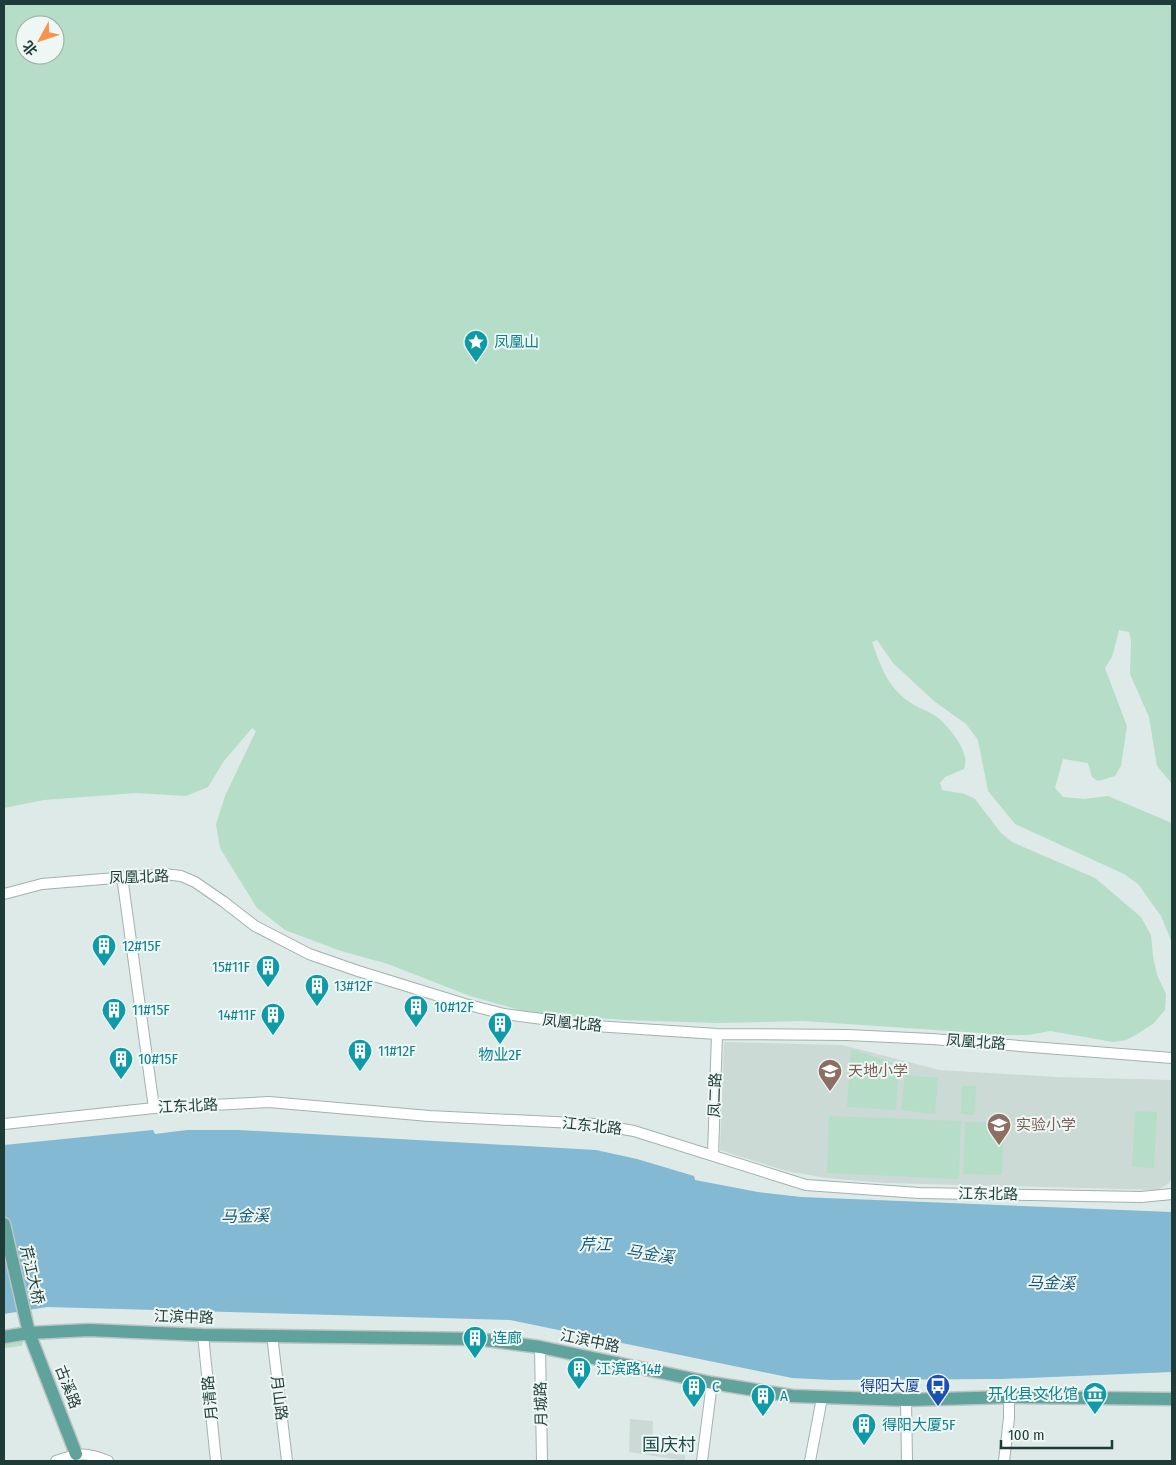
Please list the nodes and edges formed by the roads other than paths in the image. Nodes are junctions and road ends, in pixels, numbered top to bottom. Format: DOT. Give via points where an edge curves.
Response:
graph roads {
  1 [pos="122,876"];
  2 [pos="4,894"];
  3 [pos="717,1034"];
  4 [pos="1172,1058"];
  5 [pos="154,1108"];
  6 [pos="4,1124"];
  7 [pos="713,1156"];
  8 [pos="1172,1194"];
  9 [pos="4,1224"];
  10 [pos="29,1333"];
  11 [pos="203,1335"];
  12 [pos="272,1335"];
  13 [pos="4,1337"];
  14 [pos="540,1347"];
  15 [pos="712,1383"];
  16 [pos="1009,1397"];
  17 [pos="822,1398"];
  18 [pos="1172,1399"];
  19 [pos="906,1400"];
  20 [pos="76,1454"];
  21 [pos="56,1461"];
  22 [pos="108,1461"];
  23 [pos="216,1461"];
  24 [pos="287,1461"];
  25 [pos="542,1461"];
  26 [pos="702,1461"];
  27 [pos="810,1461"];
  28 [pos="907,1461"];
  29 [pos="1004,1461"];
  1 -- 2 [label="street, 凤凰北路" via="42,884"];
  1 -- 3 [label="street, 凤凰北路" via="181,876 195,882 255,926 308,954 466,1004 550,1021"];
  1 -- 5 [label="street"];
  3 -- 4 [label="street, 凤凰北路" via="847,1035"];
  3 -- 7 [label="street, 凤二路"];
  5 -- 6 [label="street, 江东北路"];
  5 -- 7 [label="street, 江东北路" via="269,1102 429,1116 595,1124 634,1131"];
  7 -- 8 [label="street, 江东北路" via="806,1185 919,1193 1141,1197"];
  9 -- 10 [label="main road, 芹江大桥"];
  10 -- 11 [label="main road, 江滨中路" via="89,1330"];
  10 -- 13 [label="main road, 江滨中路"];
  10 -- 20 [label="main road, 古溪路"];
  11 -- 12 [label="main road, 江滨中路"];
  11 -- 23 [label="street, 月清路"];
  12 -- 14 [label="main road, 江滨中路" via="478,1339"];
  12 -- 24 [label="street, 月山路"];
  14 -- 15 [label="main road, 江滨中路"];
  14 -- 25 [label="street, 月城路"];
  15 -- 17 [label="main road, 江滨中路"];
  15 -- 26 [label="street"];
  16 -- 18 [label="main road, 江滨中路"];
  16 -- 19 [label="main road, 江滨中路"];
  16 -- 29 [label="street"];
  17 -- 19 [label="main road, 江滨中路"];
  17 -- 27 [label="street"];
  19 -- 28 [label="street"];
  20 -- 21 [label="street"];
  20 -- 22 [label="street"];
}
